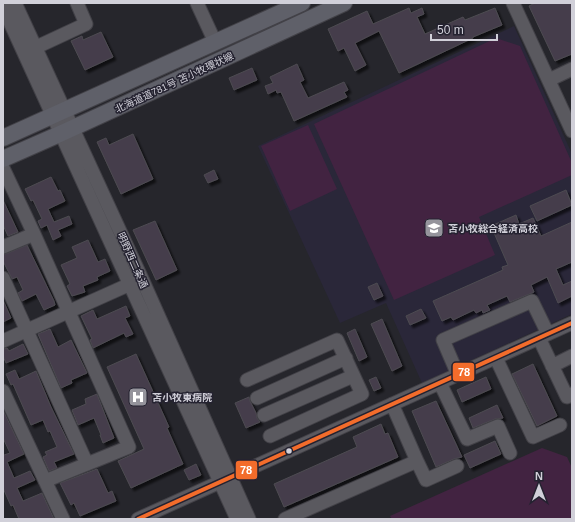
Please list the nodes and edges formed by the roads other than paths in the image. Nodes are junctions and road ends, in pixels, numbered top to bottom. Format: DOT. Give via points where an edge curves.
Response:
graph roads {
  1 [pos="15,3"];
  2 [pos="77,3"];
  3 [pos="198,3"];
  4 [pos="302,3"];
  5 [pos="344,3"];
  6 [pos="517,4"];
  7 [pos="3,6"];
  8 [pos="215,42"];
  9 [pos="30,50"];
  10 [pos="572,69"];
  11 [pos="549,80"];
  12 [pos="59,113"];
  13 [pos="67,131"];
  14 [pos="572,131"];
  15 [pos="3,138"];
  16 [pos="3,159"];
  17 [pos="3,168"];
  18 [pos="34,234"];
  19 [pos="3,248"];
  20 [pos="3,278"];
  21 [pos="136,282"];
  22 [pos="69,312"];
  23 [pos="572,323"];
  24 [pos="28,330"];
  25 [pos="544,336"];
  26 [pos="3,341"];
  27 [pos="572,356"];
  28 [pos="346,358"];
  29 [pos="496,358"];
  30 [pos="552,366"];
  31 [pos="458,374"];
  32 [pos="354,376"];
  33 [pos="247,380"];
  34 [pos="440,383"];
  35 [pos="3,391"];
  36 [pos="572,394"];
  37 [pos="257,398"];
  38 [pos="392,404"];
  39 [pos="335,406"];
  40 [pos="264,416"];
  41 [pos="345,425"];
  42 [pos="560,425"];
  43 [pos="270,436"];
  44 [pos="510,453"];
  45 [pos="417,461"];
  46 [pos="87,464"];
  47 [pos="457,466"];
  48 [pos="225,479"];
  49 [pos="45,481"];
  50 [pos="62,519"];
  51 [pos="138,519"];
  52 [pos="237,519"];
  53 [pos="250,519"];
  54 [pos="284,519"];
  1 -- 9 [label="street, 明野西二条通"];
  2 -- 9 [label="street" via="86,24"];
  3 -- 8 [label="street"];
  4 -- 8 [label="main road, 北海道道781号 苫小牧環状線"];
  5 -- 13 [label="main road, 北海道道781号 苫小牧環状線"];
  6 -- 11 [label="street"];
  7 -- 9 [label="street, 明野西二条通"];
  8 -- 12 [label="main road, 北海道道781号 苫小牧環状線"];
  9 -- 12 [label="street, 明野西二条通"];
  10 -- 11 [label="street"];
  11 -- 14 [label="street"];
  12 -- 13 [label="street, 明野西二条通"];
  12 -- 15 [label="main road, 北海道道781号 苫小牧環状線"];
  13 -- 16 [label="main road, 北海道道781号 苫小牧環状線"];
  13 -- 21 [label="street, 明野西二条通"];
  17 -- 18 [label="street"];
  18 -- 19 [label="street"];
  18 -- 22 [label="street"];
  20 -- 24 [label="street"];
  21 -- 22 [label="street"];
  21 -- 48 [label="street, 明野西二条通"];
  22 -- 24 [label="street"];
  22 -- 46 [label="street" via="129,447"];
  23 -- 25 [label="street"];
  24 -- 26 [label="street"];
  24 -- 46 [label="street"];
  25 -- 29 [label="street"];
  25 -- 30 [label="street"];
  25 -- 31 [label="street" via="532,301 443,340"];
  27 -- 30 [label="street"];
  28 -- 32 [label="street"];
  28 -- 33 [label="street" via="337,340"];
  28 -- 37 [label="street"];
  29 -- 31 [label="street"];
  29 -- 42 [label="street" via="533,437"];
  30 -- 36 [label="street" via="567,397"];
  31 -- 34 [label="street"];
  32 -- 39 [label="street" via="362,394"];
  32 -- 40 [label="street"];
  34 -- 38 [label="street"];
  34 -- 44 [label="street" via="468,439 498,426"];
  35 -- 49 [label="street"];
  38 -- 41 [label="street"];
  38 -- 45 [label="street"];
  39 -- 41 [label="street"];
  39 -- 43 [label="street"];
  41 -- 48 [label="street"];
  45 -- 47 [label="street" via="426,480"];
  45 -- 54 [label="street"];
  46 -- 49 [label="street"];
  48 -- 51 [label="street"];
  48 -- 52 [label="street, 明野西二条通"];
  48 -- 53 [label="street, 明野西二条通"];
  49 -- 50 [label="street"];
}
